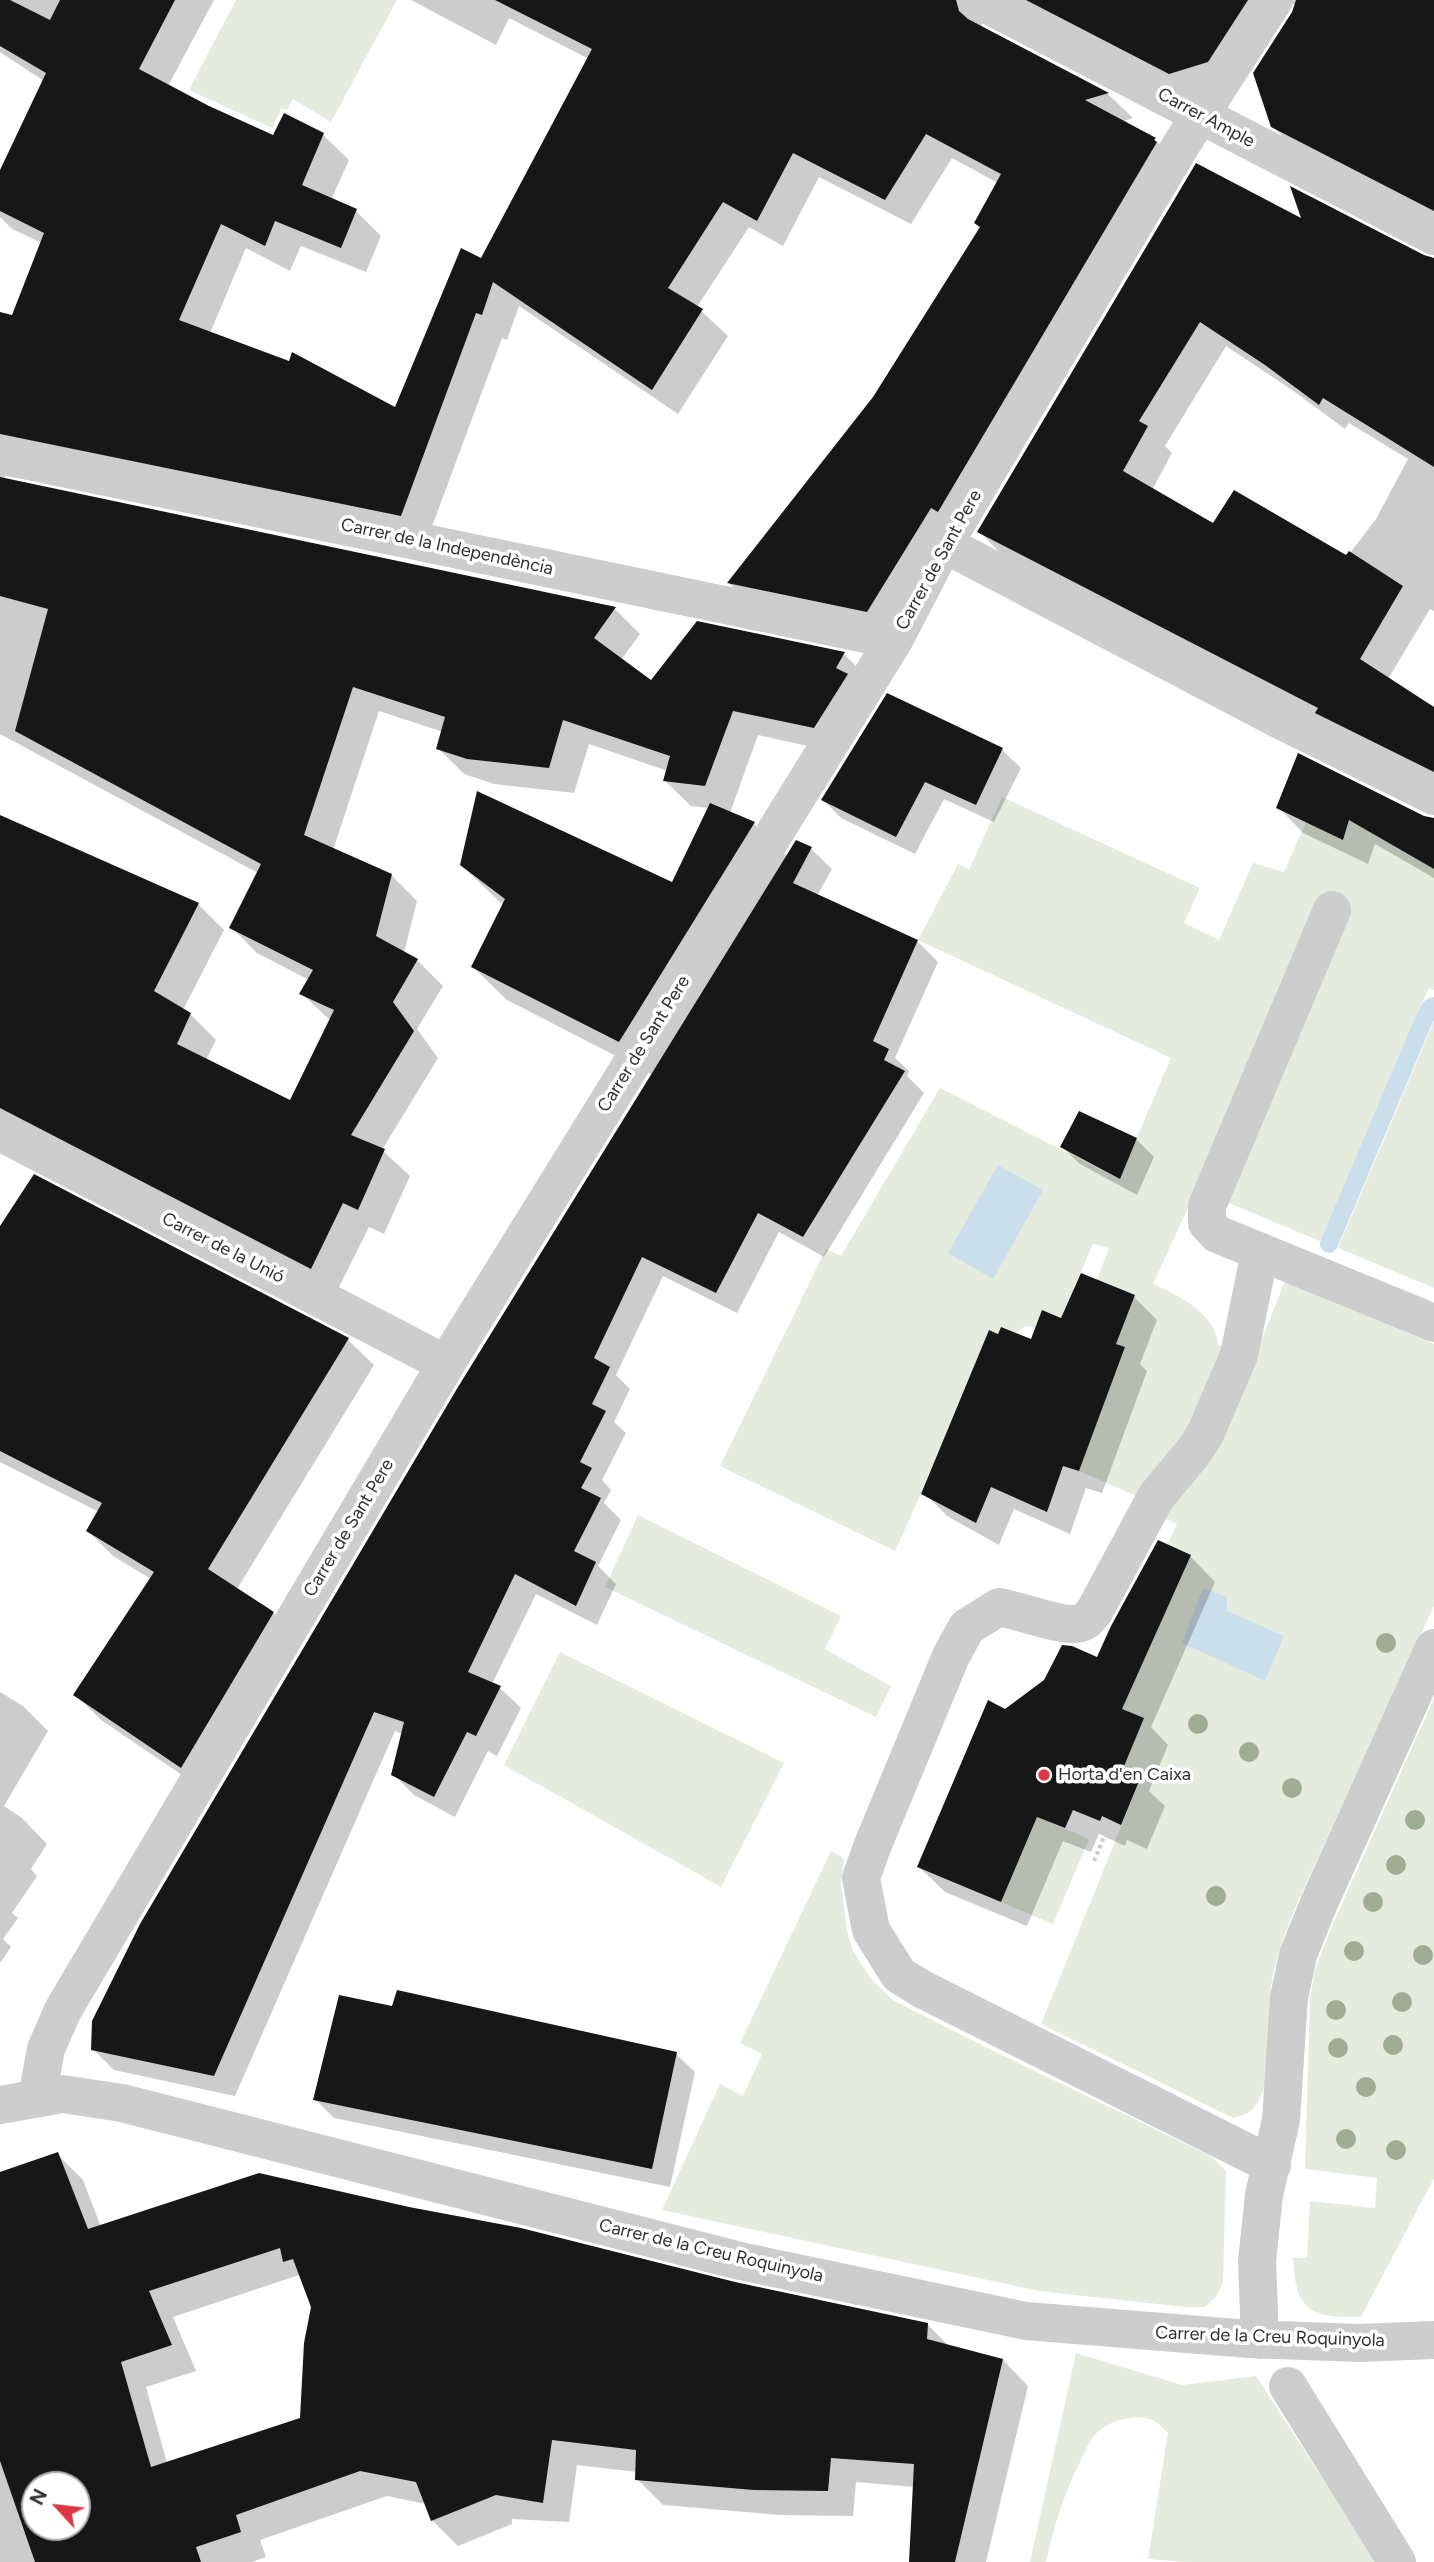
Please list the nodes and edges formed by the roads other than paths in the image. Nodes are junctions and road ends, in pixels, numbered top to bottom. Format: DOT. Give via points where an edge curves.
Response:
graph roads {
  1 [pos="978,0"];
  2 [pos="1274,0"];
  3 [pos="1199,116"];
  4 [pos="1434,236"];
  5 [pos="0,455"];
  6 [pos="944,544"];
  7 [pos="894,640"];
  8 [pos="1434,796"];
  9 [pos="1332,910"];
  10 [pos="0,1132"];
  11 [pos="1260,1252"];
  12 [pos="1434,1323"];
  13 [pos="446,1364"];
  14 [pos="1434,1648"];
  15 [pos="37,2097"];
  16 [pos="0,2105"];
  17 [pos="1272,2165"];
  18 [pos="1260,2340"];
  19 [pos="1434,2340"];
  20 [pos="1288,2386"];
  21 [pos="1397,2562"];
  1 -- 3 [label="street, Carrer Ample"];
  2 -- 3 [label="street, Carrer de Sant Pere"];
  3 -- 4 [label="street, Carrer Ample"];
  3 -- 6 [label="street, Carrer de Sant Pere"];
  5 -- 7 [label="street, Carrer de la Independència"];
  6 -- 7 [label="street, Carrer de Sant Pere"];
  6 -- 8 [label="street"];
  7 -- 13 [label="street, Carrer de Sant Pere"];
  9 -- 11 [label="street" via="1207,1206 1208,1223 1217,1234"];
  10 -- 13 [label="street, Carrer de la Unió"];
  11 -- 12 [label="street"];
  11 -- 17 [label="street" via="1239,1355 1206,1432 1156,1497 1094,1612 1081,1624 1064,1624 999,1607 967,1627 861,1878 871,1930 899,1975"];
  13 -- 15 [label="street, Carrer de Sant Pere" via="63,2010 46,2049"];
  14 -- 17 [label="street" via="1298,1955 1289,1998 1282,2120"];
  15 -- 16 [label="street, Carrer de la Creu Roquinyola"];
  15 -- 18 [label="street, Carrer de la Creu Roquinyola" via="61,2094 122,2103 740,2260 1026,2321"];
  17 -- 18 [label="street" via="1257,2261"];
  18 -- 19 [label="street, Carrer de la Creu Roquinyola"];
  20 -- 21 [label="street"];
}
